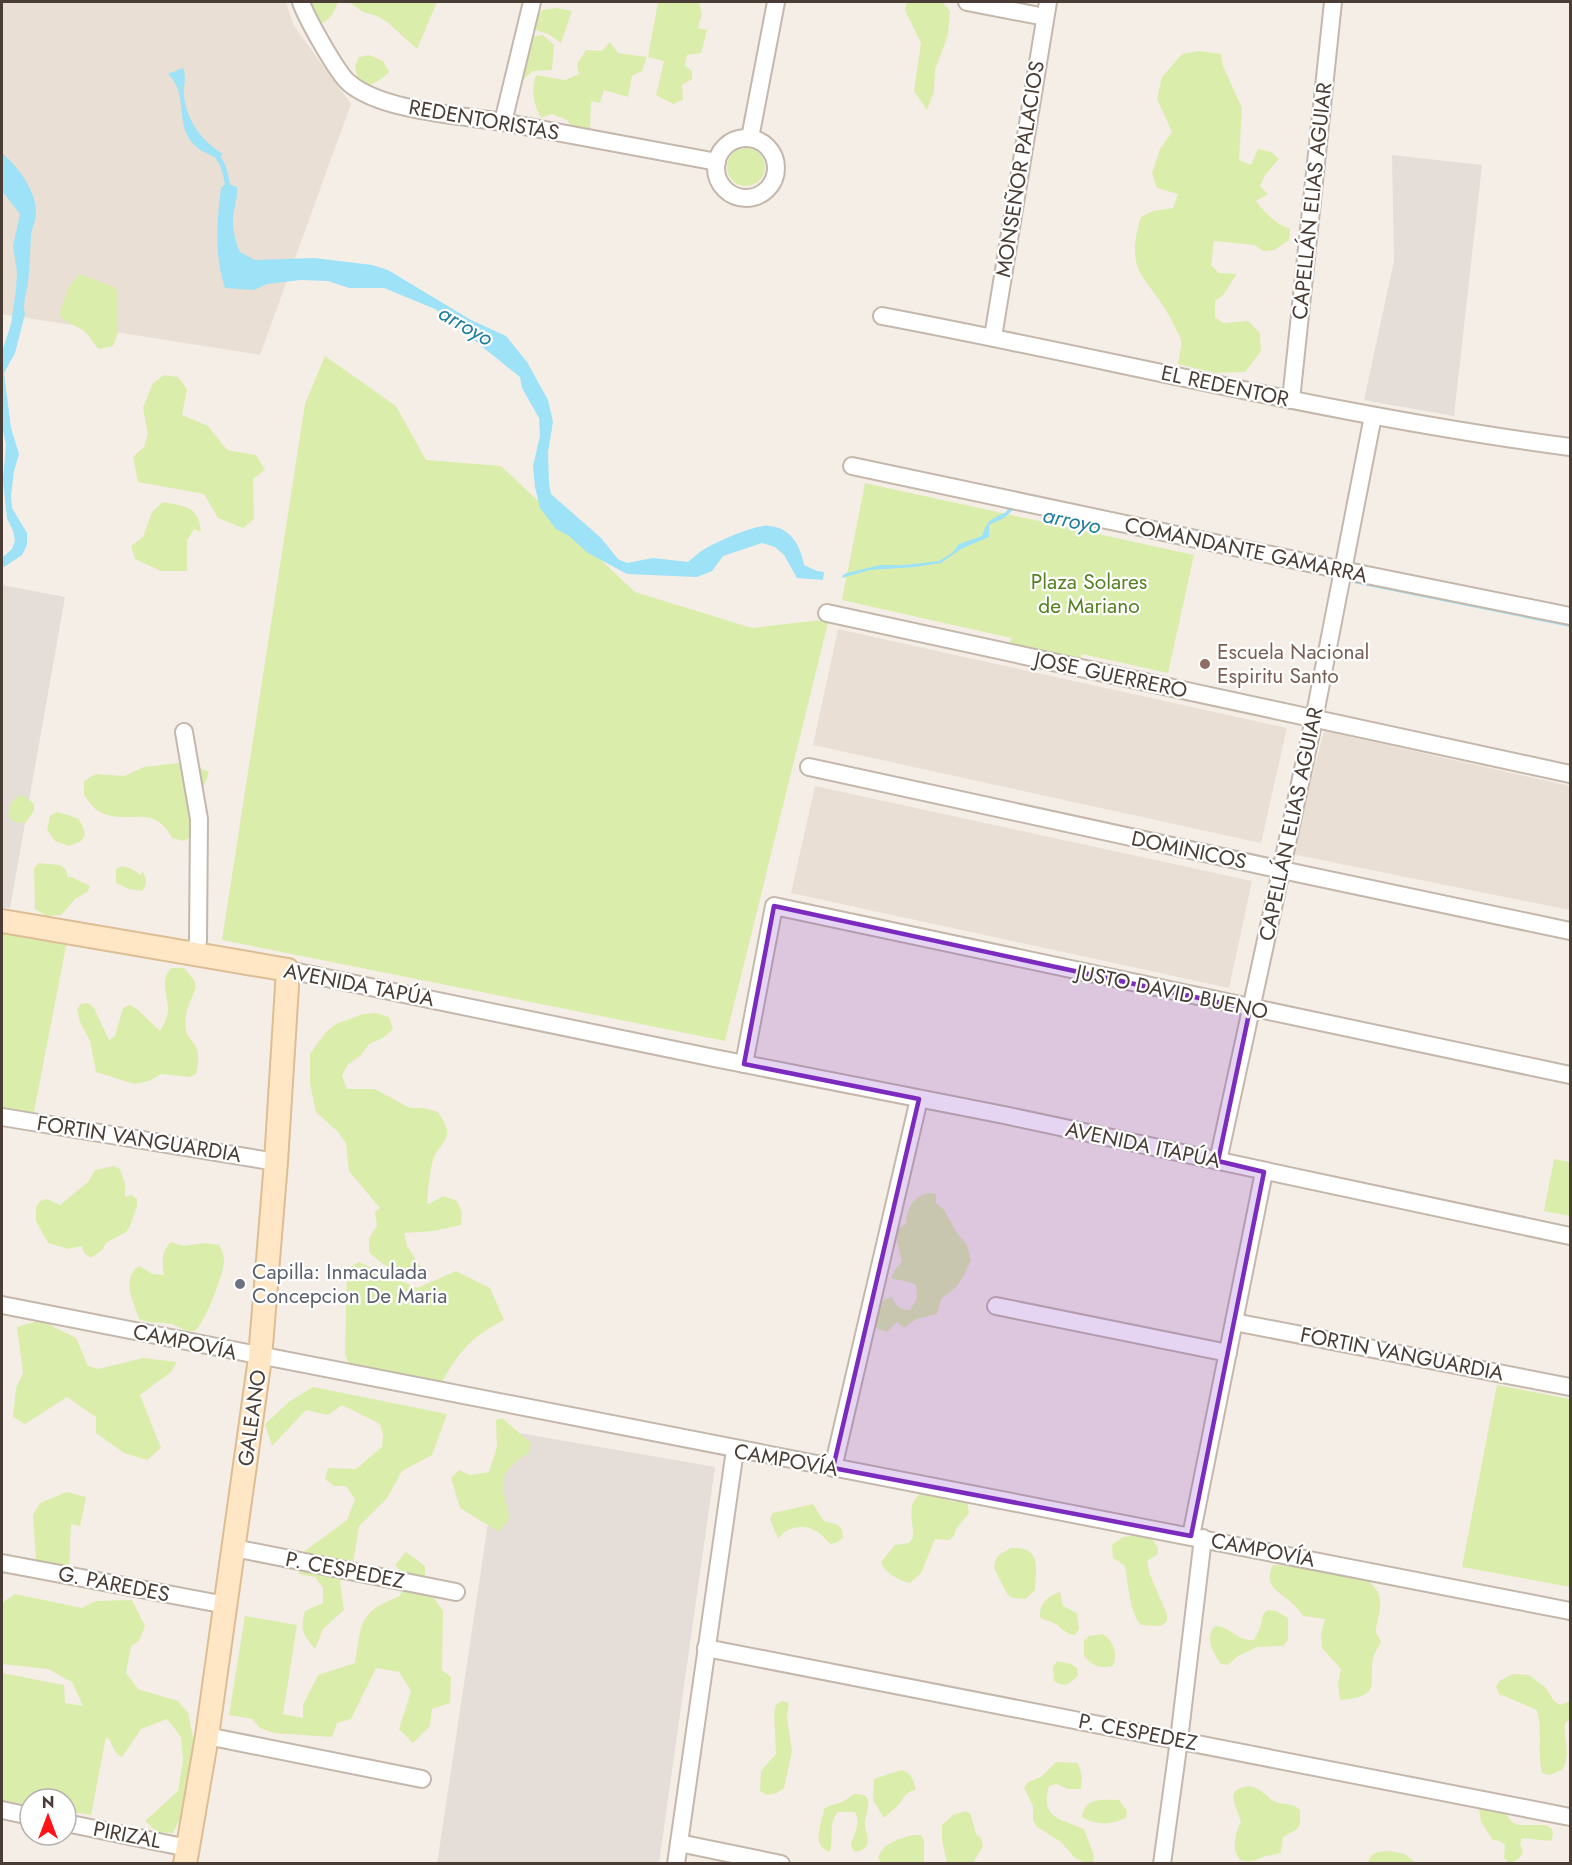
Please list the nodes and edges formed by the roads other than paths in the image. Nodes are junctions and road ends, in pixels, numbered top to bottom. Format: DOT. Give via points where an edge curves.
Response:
graph roads {
  1 [pos="301,2"];
  2 [pos="532,2"];
  3 [pos="776,2"];
  4 [pos="967,2"];
  5 [pos="1334,2"];
  6 [pos="1046,9"];
  7 [pos="503,122"];
  8 [pos="750,138"];
  9 [pos="717,162"];
  10 [pos="882,316"];
  11 [pos="993,337"];
  12 [pos="1291,400"];
  13 [pos="1373,416"];
  14 [pos="1570,447"];
  15 [pos="852,466"];
  16 [pos="1342,570"];
  17 [pos="827,613"];
  18 [pos="1570,616"];
  19 [pos="1314,719"];
  20 [pos="184,732"];
  21 [pos="809,767"];
  22 [pos="1570,774"];
  23 [pos="1282,870"];
  24 [pos="2,921"];
  25 [pos="1570,930"];
  26 [pos="195,955"];
  27 [pos="288,970"];
  28 [pos="1250,1009"];
  29 [pos="714,1058"];
  30 [pos="744,1064"];
  31 [pos="1570,1076"];
  32 [pos="919,1099"];
  33 [pos="2,1117"];
  34 [pos="1218,1161"];
  35 [pos="276,1162"];
  36 [pos="1264,1172"];
  37 [pos="1570,1236"];
  38 [pos="2,1305"];
  39 [pos="996,1306"];
  40 [pos="1234,1322"];
  41 [pos="1228,1353"];
  42 [pos="260,1358"];
  43 [pos="1570,1387"];
  44 [pos="735,1450"];
  45 [pos="833,1468"];
  46 [pos="1197,1537"];
  47 [pos="234,1548"];
  48 [pos="2,1563"];
  49 [pos="456,1592"];
  50 [pos="226,1605"];
  51 [pos="1570,1611"];
  52 [pos="706,1648"];
  53 [pos="207,1736"];
  54 [pos="1179,1740"];
  55 [pos="422,1779"];
  56 [pos="2,1810"];
  57 [pos="18,1813"];
  58 [pos="1570,1817"];
  59 [pos="78,1826"];
  60 [pos="679,1843"];
  61 [pos="186,1856"];
  62 [pos="676,1863"];
  63 [pos="781,1863"];
  64 [pos="1162,1863"];
  1 -- 7 [label="street, REDENTORISTAS" via="348,83 397,105"];
  2 -- 7 [label="street"];
  3 -- 8 [label="street"];
  4 -- 6 [label="street"];
  5 -- 12 [label="street, CAPELLÁN ELIAS AGUIAR"];
  6 -- 11 [label="street, MONSEÑOR PALACIOS"];
  7 -- 9 [label="street, REDENTORISTAS"];
  8 -- 9 [label="street" via="732,141"];
  8 -- 9 [label="street" via="766,145 775,160 775,177 764,192 747,197 730,193 719,180"];
  10 -- 11 [label="street, EL REDENTOR"];
  11 -- 12 [label="street, EL REDENTOR"];
  12 -- 13 [label="street, EL REDENTOR"];
  13 -- 14 [label="street, EL REDENTOR"];
  13 -- 16 [label="street, CAPELLÁN ELIAS AGUIAR"];
  15 -- 16 [label="street, COMANDANTE GAMARRA"];
  16 -- 18 [label="street, COMANDANTE GAMARRA"];
  16 -- 19 [label="street, CAPELLÁN ELIAS AGUIAR"];
  17 -- 19 [label="street, JOSE GUERRERO"];
  19 -- 22 [label="street, JOSE GUERRERO"];
  19 -- 23 [label="street, CAPELLÁN ELIAS AGUIAR"];
  20 -- 26 [label="street" via="199,819"];
  21 -- 23 [label="street, DOMINICOS"];
  23 -- 25 [label="street, DOMINICOS"];
  23 -- 28 [label="street, CAPELLÁN ELIAS AGUIAR"];
  24 -- 26 [label="street, AVENIDA TAPÚA"];
  26 -- 27 [label="street, AVENIDA TAPÚA"];
  27 -- 29 [label="street, AVENIDA TAPÚA"];
  27 -- 35 [label="street, GALEANO"];
  28 -- 30 [label="street, JUSTO DAVID BUENO" via="774,906"];
  28 -- 31 [label="street, JUSTO DAVID BUENO"];
  28 -- 34 [label="street, CAPELLÁN ELIAS AGUIAR"];
  29 -- 30 [label="street, AVENIDA ITAPÚA"];
  30 -- 32 [label="street, AVENIDA ITAPÚA"];
  32 -- 34 [label="street, AVENIDA ITAPÚA"];
  32 -- 45 [label="street"];
  33 -- 35 [label="street, FORTIN VANGUARDIA"];
  34 -- 36 [label="street, AVENIDA ITAPÚA"];
  35 -- 42 [label="street, GALEANO"];
  36 -- 37 [label="street, AVENIDA ITAPÚA"];
  36 -- 40 [label="street"];
  38 -- 42 [label="street, CAMPOVÍA"];
  39 -- 41 [label="street"];
  40 -- 41 [label="street"];
  40 -- 43 [label="street, FORTIN VANGUARDIA"];
  41 -- 46 [label="street"];
  42 -- 44 [label="street, CAMPOVÍA"];
  42 -- 47 [label="street, GALEANO"];
  44 -- 45 [label="street, CAMPOVÍA"];
  44 -- 52 [label="street"];
  45 -- 46 [label="street, CAMPOVÍA"];
  46 -- 51 [label="street, CAMPOVÍA"];
  46 -- 54 [label="street"];
  47 -- 49 [label="street, P. CESPEDEZ"];
  47 -- 50 [label="street, GALEANO"];
  48 -- 50 [label="street, G. PAREDES"];
  50 -- 53 [label="street, GALEANO"];
  52 -- 54 [label="street, P. CESPEDEZ"];
  52 -- 60 [label="street"];
  53 -- 55 [label="street"];
  53 -- 61 [label="street, GALEANO"];
  54 -- 58 [label="street, P. CESPEDEZ"];
  54 -- 64 [label="street"];
  56 -- 57 [label="street"];
  59 -- 61 [label="street, PIRIZAL"];
  60 -- 62 [label="street"];
  60 -- 63 [label="street"];
}
